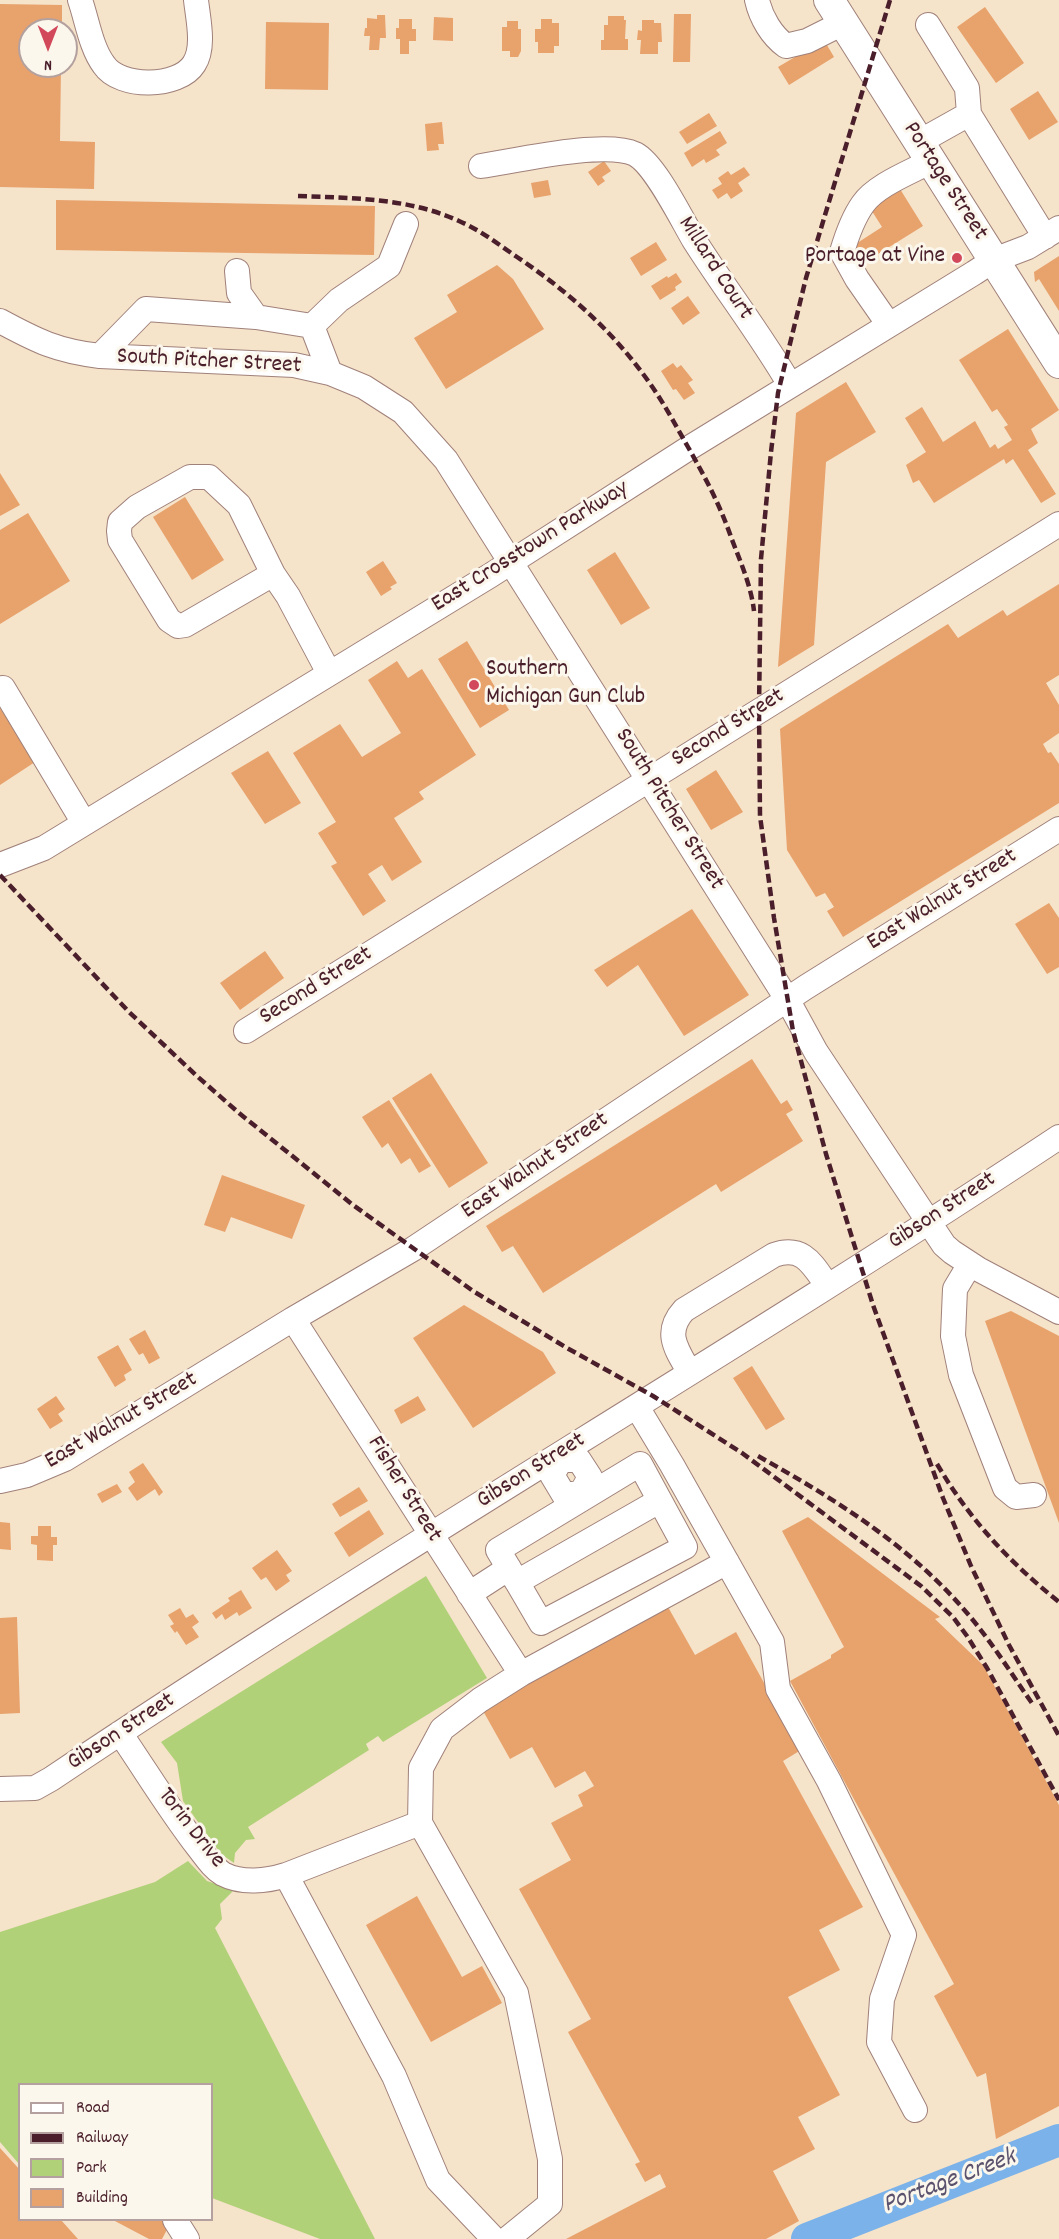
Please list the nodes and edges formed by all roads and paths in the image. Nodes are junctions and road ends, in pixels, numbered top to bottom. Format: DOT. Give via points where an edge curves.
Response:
graph roads {
  1 [pos="80,0"];
  2 [pos="196,0"];
  3 [pos="757,0"];
  4 [pos="836,11"];
  5 [pos="928,25"];
  6 [pos="969,114"];
  7 [pos="925,152"];
  8 [pos="481,166"];
  9 [pos="406,224"];
  10 [pos="1052,232"];
  11 [pos="994,260"];
  12 [pos="237,272"];
  13 [pos="256,317"];
  14 [pos="0,321"];
  15 [pos="889,325"];
  16 [pos="312,326"];
  17 [pos="100,356"];
  18 [pos="1059,363"];
  19 [pos="330,373"];
  20 [pos="790,385"];
  21 [pos="1059,524"];
  22 [pos="511,562"];
  23 [pos="273,574"];
  24 [pos="329,673"];
  25 [pos="3,688"];
  26 [pos="648,780"];
  27 [pos="84,824"];
  28 [pos="1059,829"];
  29 [pos="0,865"];
  30 [pos="788,999"];
  31 [pos="246,1031"];
  32 [pos="1059,1137"];
  33 [pos="928,1223"];
  34 [pos="970,1264"];
  35 [pos="828,1285"];
  36 [pos="1059,1312"];
  37 [pos="293,1319"];
  38 [pos="690,1372"];
  39 [pos="637,1407"];
  40 [pos="560,1457"];
  41 [pos="0,1481"];
  42 [pos="583,1495"];
  43 [pos="1034,1495"];
  44 [pos="659,1501"];
  45 [pos="432,1534"];
  46 [pos="727,1562"];
  47 [pos="513,1575"];
  48 [pos="469,1594"];
  49 [pos="518,1667"];
  50 [pos="120,1733"];
  51 [pos="0,1789"];
  52 [pos="420,1823"];
  53 [pos="286,1875"];
  54 [pos="915,2110"];
  55 [pos="176,2221"];
  56 [pos="187,2239"];
  57 [pos="494,2239"];
  58 [pos="507,2239"];
  1 -- 2 [label="street" via="104,66 119,78 155,82 178,78 194,66 200,46"];
  3 -- 4 [label="street" via="765,21 786,45 807,41"];
  4 -- 7 [label="main road, Portage Street"];
  5 -- 6 [label="street" via="967,88"];
  6 -- 7 [label="street"];
  6 -- 10 [label="street"];
  7 -- 11 [label="main road, Portage Street"];
  7 -- 15 [label="street" via="864,202 842,252"];
  8 -- 20 [label="street, Millard Court" via="605,150 636,154 654,173"];
  9 -- 16 [label="street" via="389,266 339,300"];
  10 -- 11 [label="street, East Crosstown Parkway" via="1028,247"];
  11 -- 15 [label="street, East Crosstown Parkway"];
  11 -- 18 [label="main road, Portage Street"];
  12 -- 13 [label="street" via="239,293"];
  13 -- 16 [label="street"];
  13 -- 17 [label="street" via="146,309"];
  14 -- 17 [label="street, South Pitcher Street" via="39,342 68,352"];
  15 -- 20 [label="street, East Crosstown Parkway"];
  16 -- 19 [label="street"];
  17 -- 19 [label="street, South Pitcher Street" via="294,365"];
  19 -- 22 [label="street, South Pitcher Street" via="364,387 403,412 444,458"];
  20 -- 22 [label="street, East Crosstown Parkway"];
  21 -- 26 [label="street, Second Street"];
  22 -- 24 [label="street, East Crosstown Parkway"];
  22 -- 26 [label="street, South Pitcher Street"];
  23 -- 23 [label="street" via="198,619 178,626 169,620 120,540 120,522 190,477 209,477 239,505"];
  23 -- 24 [label="street"];
  24 -- 27 [label="street, East Crosstown Parkway"];
  25 -- 27 [label="street"];
  26 -- 30 [label="street, South Pitcher Street"];
  26 -- 31 [label="street, Second Street"];
  27 -- 29 [label="street, East Crosstown Parkway" via="44,848"];
  28 -- 30 [label="street, East Walnut Street"];
  30 -- 33 [label="street, South Pitcher Street" via="816,1052"];
  30 -- 37 [label="street, East Walnut Street" via="413,1249"];
  32 -- 33 [label="street, Gibson Street"];
  33 -- 34 [label="street, South Pitcher Street" via="952,1252"];
  33 -- 35 [label="street, Gibson Street"];
  34 -- 36 [label="street, South Pitcher Street"];
  34 -- 43 [label="street" via="955,1289 953,1304 953,1336 961,1375 1005,1488 1016,1497"];
  35 -- 38 [label="street, Gibson Street"];
  35 -- 38 [label="street" via="811,1262 799,1253 785,1252 684,1310 673,1329 675,1347"];
  37 -- 41 [label="street, East Walnut Street" via="65,1459"];
  37 -- 45 [label="street, Fisher Street"];
  38 -- 39 [label="street, Gibson Street"];
  39 -- 40 [label="street, Gibson Street"];
  39 -- 46 [label="street"];
  40 -- 42 [label="street" via="579,1460 588,1473"];
  40 -- 45 [label="street, Gibson Street"];
  42 -- 44 [label="street" via="640,1464"];
  42 -- 47 [label="street" via="498,1550"];
  44 -- 47 [label="street"];
  44 -- 47 [label="street" via="685,1547 541,1623"];
  45 -- 48 [label="street, Fisher Street"];
  45 -- 50 [label="street, Gibson Street"];
  46 -- 49 [label="street"];
  46 -- 54 [label="street" via="772,1642 778,1689 829,1781 904,1935 882,1999 879,2042"];
  47 -- 48 [label="street"];
  48 -- 49 [label="street, Fisher Street"];
  49 -- 52 [label="street" via="442,1729 421,1768"];
  50 -- 51 [label="street, Gibson Street" via="35,1788"];
  50 -- 53 [label="street, Torin Drive" via="212,1865 237,1879 267,1881"];
  52 -- 53 [label="street, Torin Drive"];
  52 -- 58 [label="street" via="516,1993 550,2159 550,2204"];
  53 -- 57 [label="street" via="394,2076 438,2180"];
  55 -- 56 [label="street"];
}
